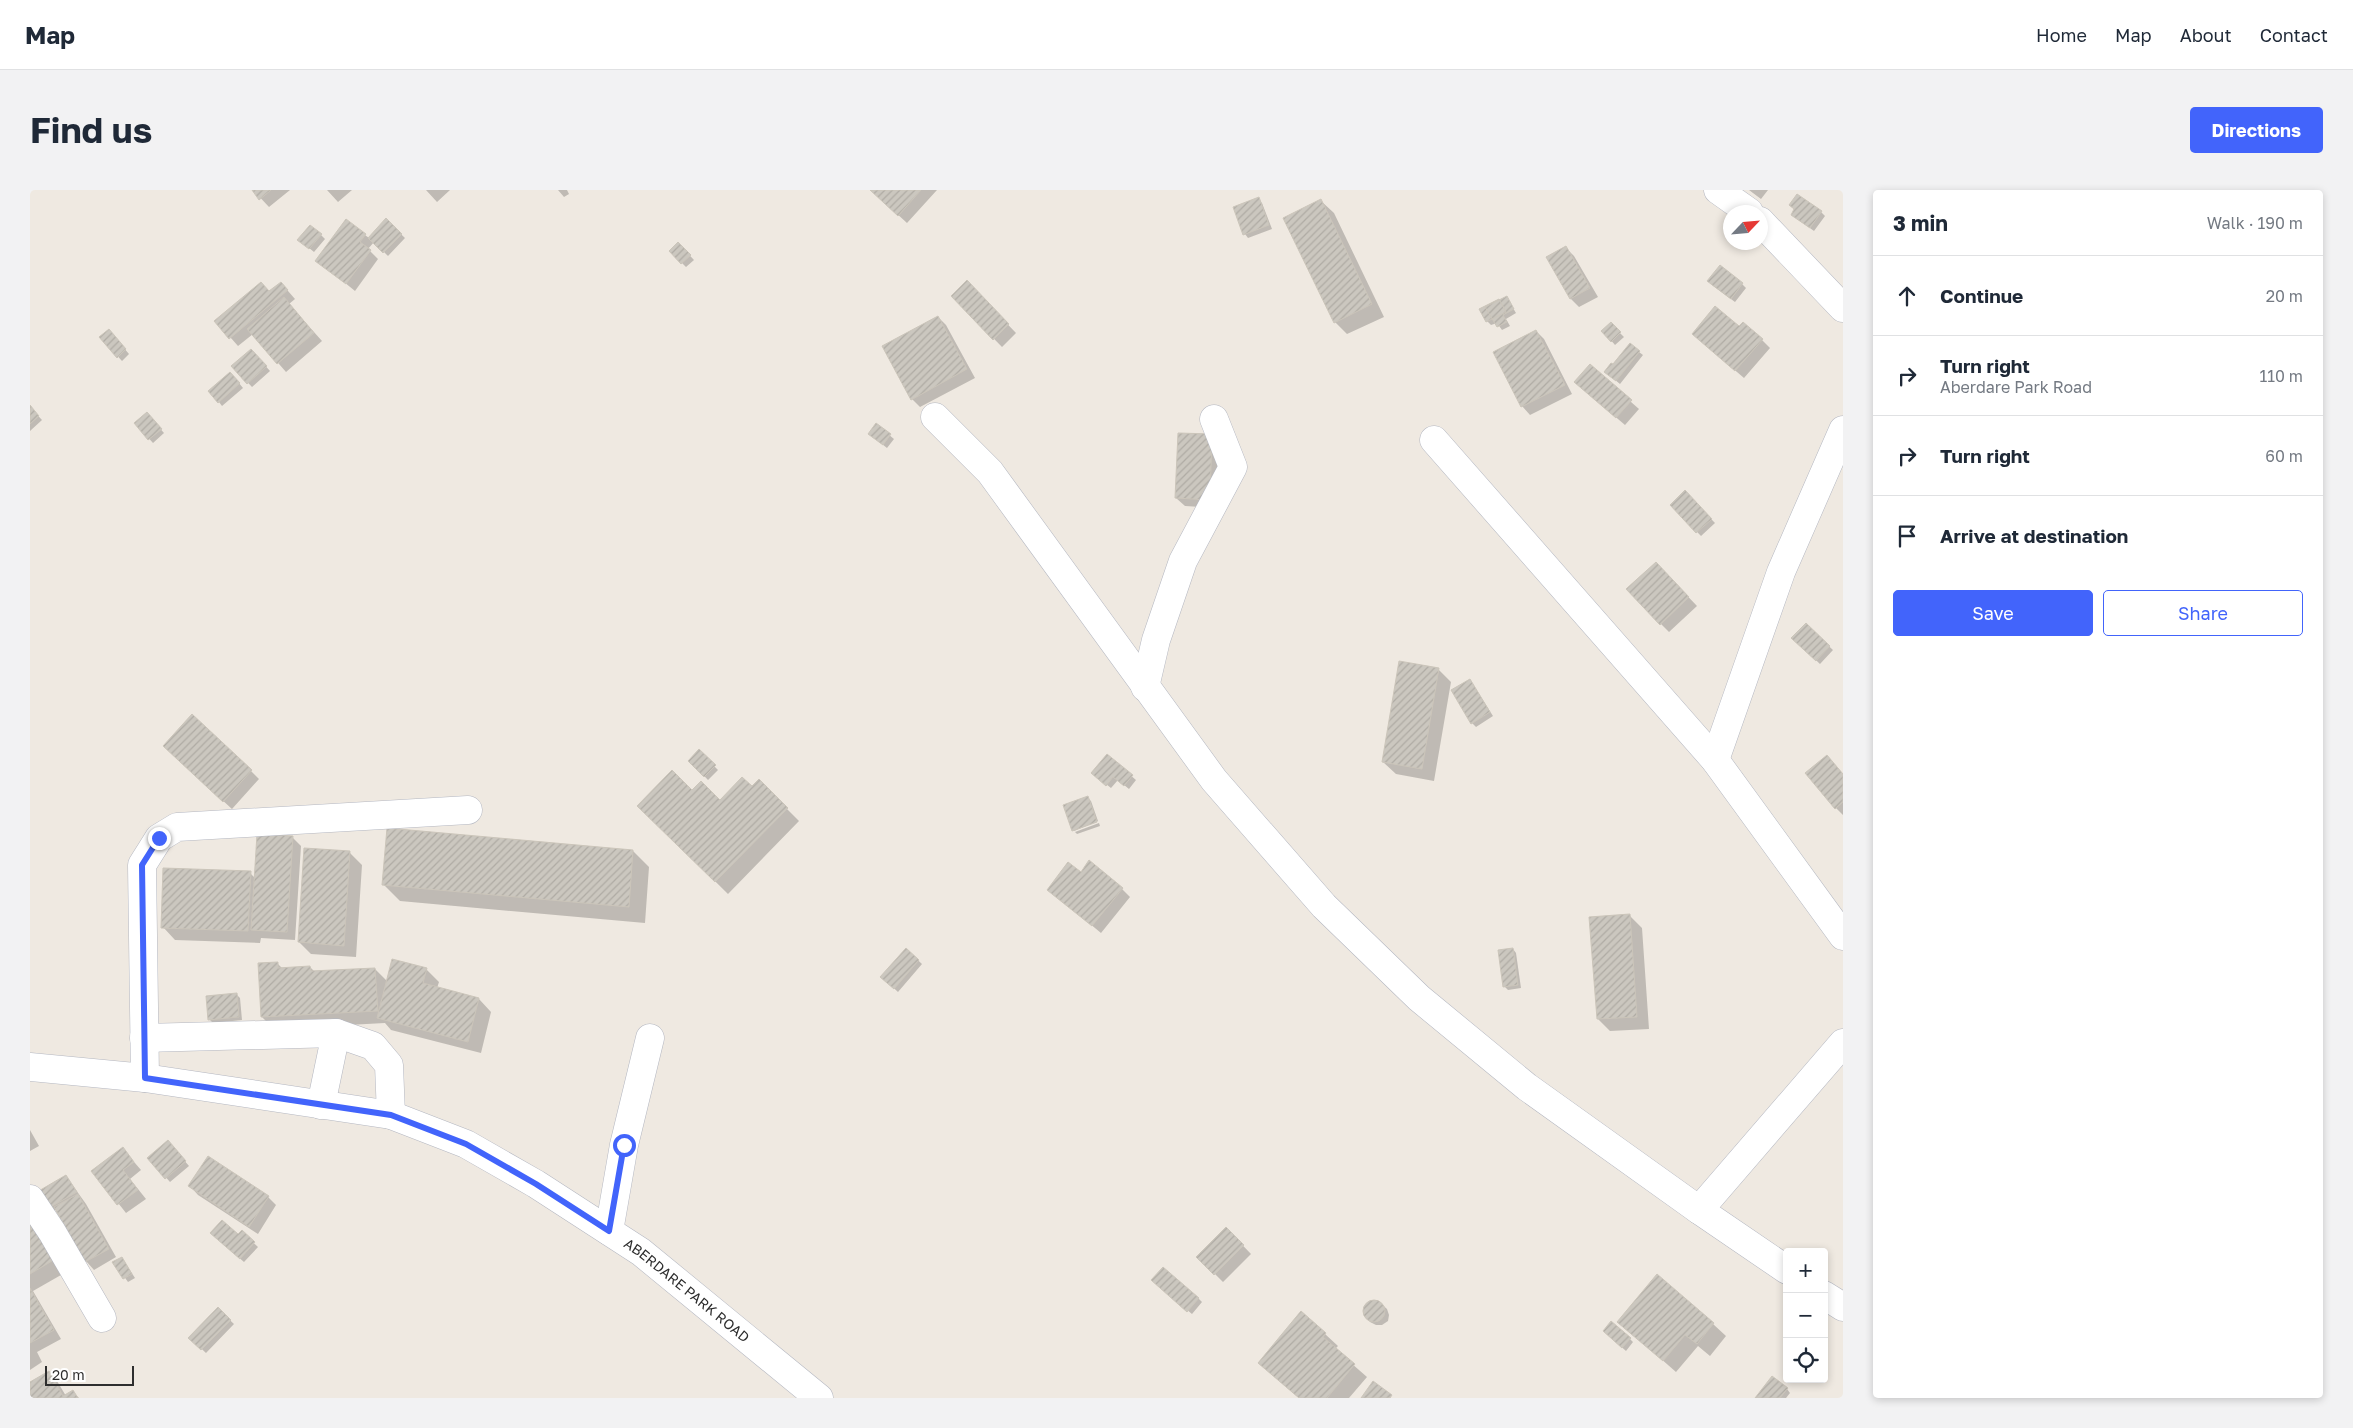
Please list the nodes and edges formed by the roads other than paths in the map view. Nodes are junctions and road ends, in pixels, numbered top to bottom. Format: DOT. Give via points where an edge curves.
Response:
graph roads {
  1 [pos="1718,190"];
  2 [pos="1739,205"];
  3 [pos="1768,230"];
  4 [pos="1843,308"];
  5 [pos="935,417"];
  6 [pos="1214,419"];
  7 [pos="1843,430"];
  8 [pos="1434,440"];
  9 [pos="1145,687"];
  10 [pos="1715,760"];
  11 [pos="468,810"];
  12 [pos="1843,936"];
  13 [pos="336,1033"];
  14 [pos="144,1038"];
  15 [pos="650,1038"];
  16 [pos="1843,1043"];
  17 [pos="30,1067"];
  18 [pos="145,1078"];
  19 [pos="321,1105"];
  20 [pos="391,1115"];
  21 [pos="30,1199"];
  22 [pos="1699,1210"];
  23 [pos="609,1231"];
  24 [pos="1783,1267"];
  25 [pos="1828,1298"];
  26 [pos="1843,1308"];
  27 [pos="102,1318"];
  28 [pos="819,1398"];
  1 -- 2 [label="street"];
  3 -- 4 [label="street"];
  5 -- 9 [label="street" via="990,472"];
  6 -- 9 [label="street" via="1233,468 1184,561 1156,640"];
  7 -- 10 [label="street" via="1781,572"];
  8 -- 10 [label="street"];
  9 -- 22 [label="street" via="1214,780 1317,898 1418,998 1527,1088"];
  10 -- 12 [label="street"];
  11 -- 14 [label="street" via="177,827 159,838 142,865"];
  13 -- 14 [label="street"];
  13 -- 19 [label="street"];
  13 -- 20 [label="street" via="373,1046 389,1065"];
  14 -- 18 [label="street"];
  15 -- 23 [label="street" via="624,1145"];
  16 -- 22 [label="street"];
  17 -- 18 [label="street, ABERDARE PARK ROAD"];
  18 -- 19 [label="street, ABERDARE PARK ROAD"];
  19 -- 20 [label="street, ABERDARE PARK ROAD"];
  20 -- 23 [label="street, ABERDARE PARK ROAD" via="466,1144"];
  21 -- 27 [label="street"];
  22 -- 24 [label="street"];
  23 -- 28 [label="street, ABERDARE PARK ROAD" via="641,1252"];
  25 -- 26 [label="street"];
}
